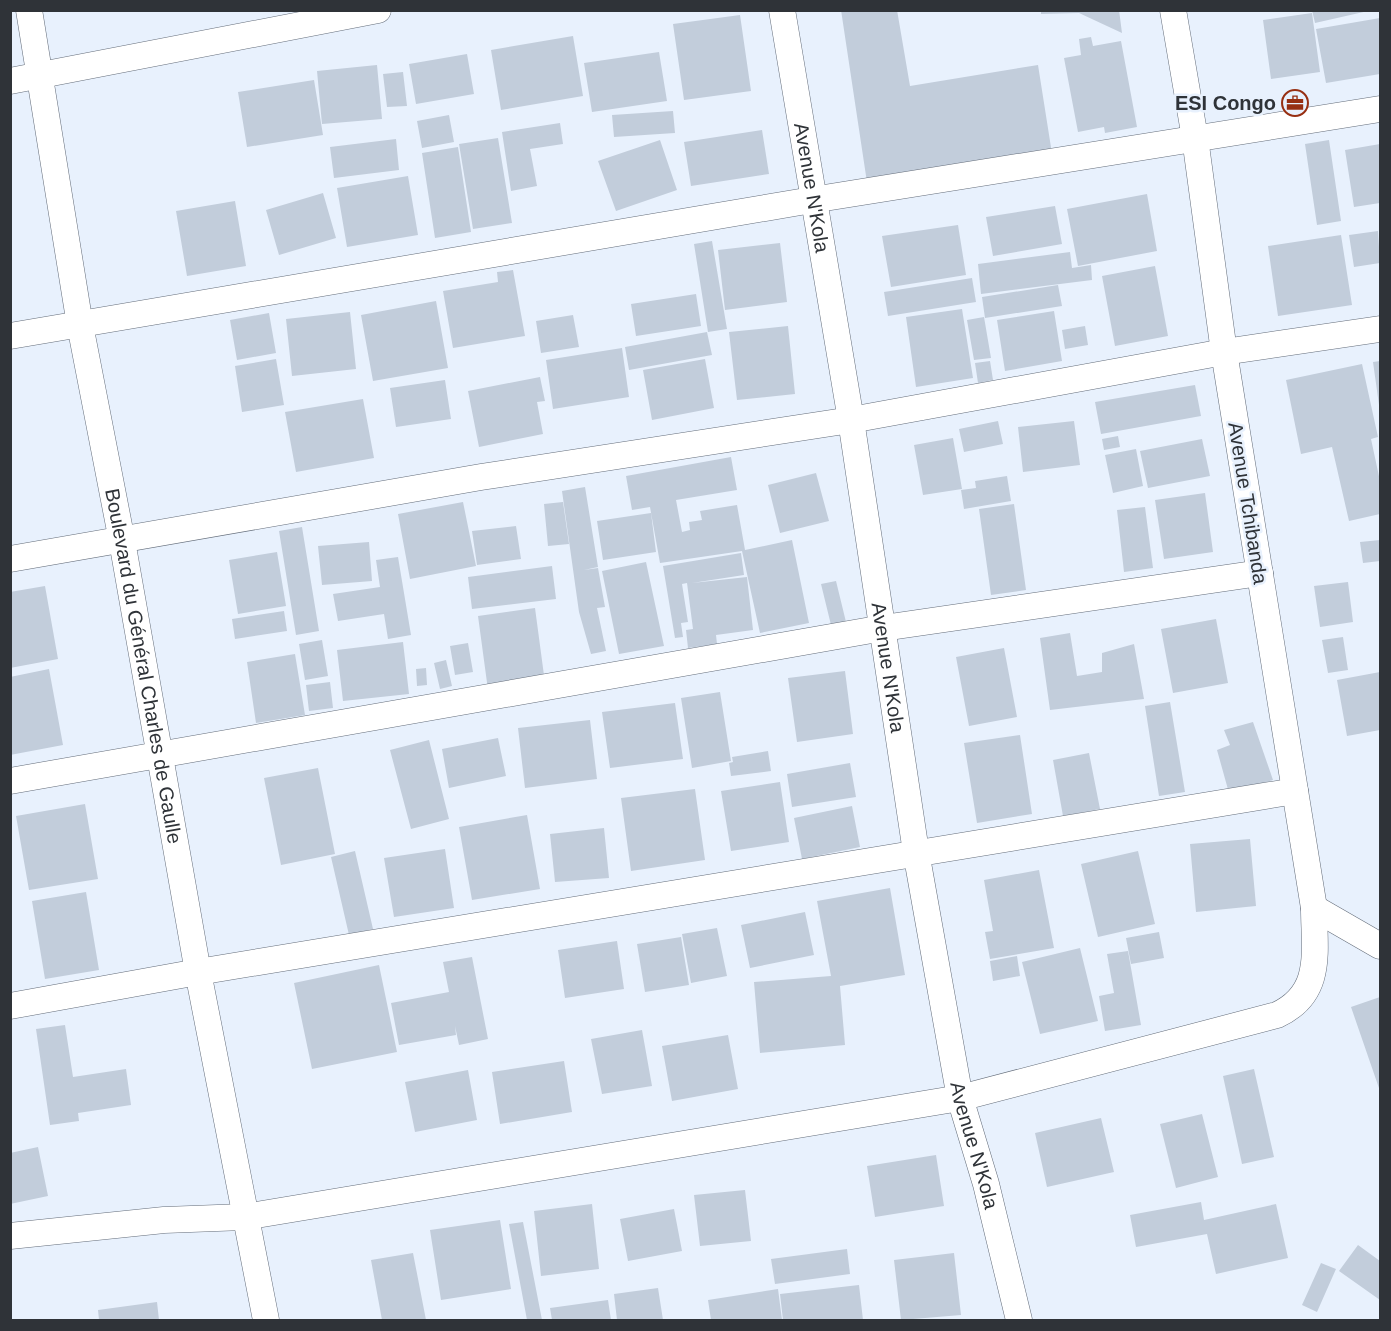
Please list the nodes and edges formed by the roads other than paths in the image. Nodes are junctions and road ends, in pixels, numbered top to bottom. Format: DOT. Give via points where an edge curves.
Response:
graph roads {
  1 [pos="29,10"];
  2 [pos="378,10"];
  3 [pos="782,10"];
  4 [pos="1173,10"];
  5 [pos="41,77"];
  6 [pos="10,81"];
  7 [pos="1380,109"];
  8 [pos="1195,138"];
  9 [pos="812,200"];
  10 [pos="80,325"];
  11 [pos="1380,328"];
  12 [pos="10,336"];
  13 [pos="1224,351"];
  14 [pos="851,420"];
  15 [pos="122,541"];
  16 [pos="10,559"];
  17 [pos="1260,573"];
  18 [pos="883,628"];
  19 [pos="161,754"];
  20 [pos="10,781"];
  21 [pos="1295,791"];
  22 [pos="916,852"];
  23 [pos="1314,908"];
  24 [pos="1380,946"];
  25 [pos="198,972"];
  26 [pos="10,1006"];
  27 [pos="960,1098"];
  28 [pos="244,1218"];
  29 [pos="10,1236"];
  30 [pos="266,1320"];
  31 [pos="1019,1320"];
  1 -- 5 [label="street, Boulevard du Général Charles de Gaulle"];
  2 -- 5 [label="street"];
  3 -- 9 [label="street, Avenue N'Kola"];
  4 -- 8 [label="street, Avenue Tchibanda"];
  5 -- 6 [label="street"];
  5 -- 10 [label="street, Boulevard du Général Charles de Gaulle"];
  7 -- 8 [label="street"];
  8 -- 9 [label="street"];
  8 -- 13 [label="street, Avenue Tchibanda"];
  9 -- 10 [label="street"];
  9 -- 14 [label="street, Avenue N'Kola"];
  10 -- 12 [label="street"];
  10 -- 15 [label="street, Boulevard du Général Charles de Gaulle"];
  11 -- 13 [label="street"];
  13 -- 14 [label="street"];
  13 -- 17 [label="street, Avenue Tchibanda"];
  14 -- 15 [label="street" via="481,477"];
  14 -- 18 [label="street, Avenue N'Kola"];
  15 -- 16 [label="street"];
  15 -- 19 [label="street, Boulevard du Général Charles de Gaulle"];
  17 -- 18 [label="street"];
  17 -- 21 [label="street, Avenue Tchibanda"];
  18 -- 19 [label="street"];
  18 -- 22 [label="street, Avenue N'Kola"];
  19 -- 20 [label="street"];
  19 -- 25 [label="street, Boulevard du Général Charles de Gaulle"];
  21 -- 22 [label="street"];
  21 -- 23 [label="street, Avenue Tchibanda"];
  22 -- 25 [label="street"];
  22 -- 27 [label="street, Avenue N'Kola"];
  23 -- 24 [label="street"];
  23 -- 27 [label="street, Avenue Tchibanda" via="1314,970 1306,994 1291,1009"];
  25 -- 26 [label="street"];
  25 -- 28 [label="street, Boulevard du Général Charles de Gaulle"];
  27 -- 28 [label="street"];
  27 -- 31 [label="street, Avenue N'Kola" via="986,1184"];
  28 -- 29 [label="street" via="164,1220"];
  28 -- 30 [label="street, Boulevard du Général Charles de Gaulle"];
}
